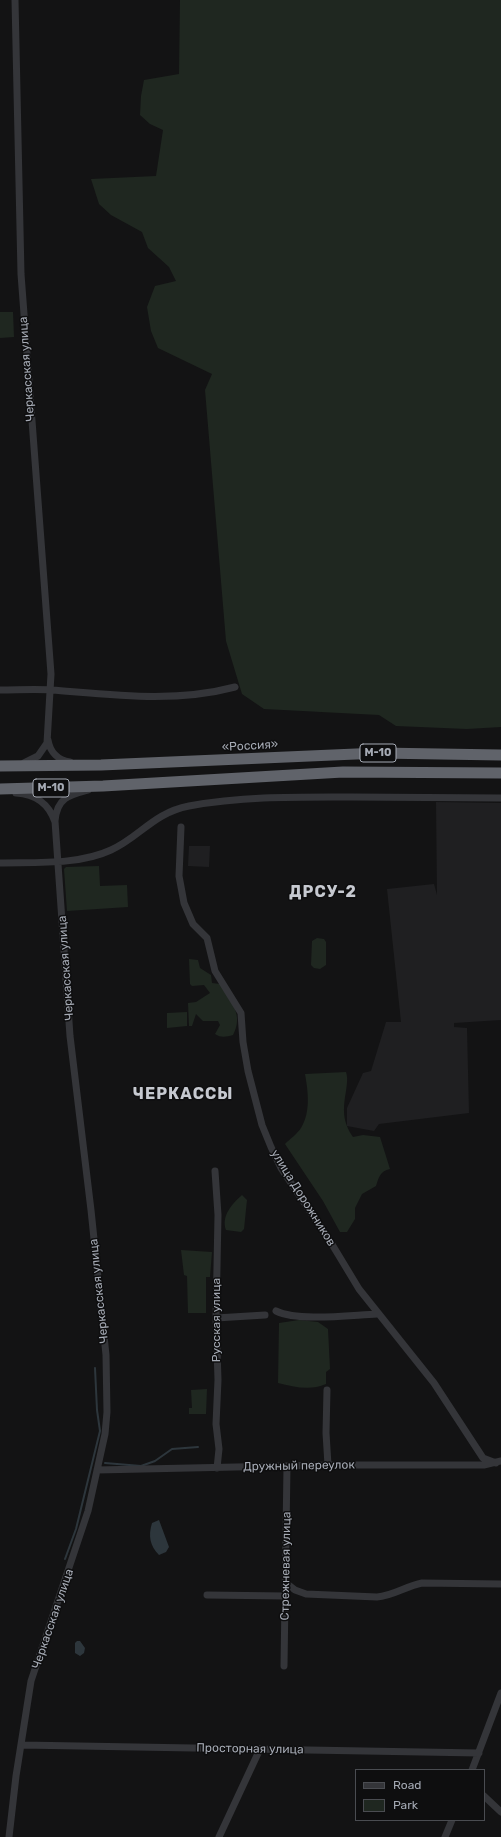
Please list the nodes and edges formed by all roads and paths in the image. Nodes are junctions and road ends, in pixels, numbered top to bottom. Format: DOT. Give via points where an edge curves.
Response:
graph roads {
  1 [pos="15,0"];
  2 [pos="235,687"];
  3 [pos="0,690"];
  4 [pos="50,690"];
  5 [pos="48,738"];
  6 [pos="501,755"];
  7 [pos="101,764"];
  8 [pos="0,765"];
  9 [pos="499,774"];
  10 [pos="103,786"];
  11 [pos="0,790"];
  12 [pos="501,798"];
  13 [pos="56,826"];
  14 [pos="181,827"];
  15 [pos="58,861"];
  16 [pos="0,863"];
  17 [pos="215,1171"];
  18 [pos="276,1311"];
  19 [pos="266,1314"];
  20 [pos="377,1314"];
  21 [pos="216,1318"];
  22 [pos="327,1390"];
  23 [pos="498,1462"];
  24 [pos="328,1465"];
  25 [pos="287,1466"];
  26 [pos="217,1468"];
  27 [pos="97,1470"];
  28 [pos="286,1583"];
  29 [pos="501,1584"];
  30 [pos="207,1595"];
  31 [pos="286,1596"];
  32 [pos="284,1666"];
  33 [pos="501,1693"];
  34 [pos="22,1745"];
  35 [pos="260,1749"];
  36 [pos="479,1753"];
  37 [pos="472,1769"];
  38 [pos="485,1797"];
  39 [pos="501,1812"];
  40 [pos="452,1821"];
  41 [pos="9,1837"];
  42 [pos="219,1837"];
  43 [pos="445,1837"];
  1 -- 4 [label="street, Черкасская улица" via="21,274"];
  2 -- 4 [label="street" via="212,693 163,697"];
  3 -- 4 [label="street"];
  4 -- 5 [label="street, Черкасская улица"];
  5 -- 7 [label="street, Черкасская улица" via="51,750 60,759"];
  5 -- 8 [label="street, Черкасская улица" via="44,750 34,759 24,763"];
  6 -- 7 [label="highway, «Россия» / М-10" via="379,753"];
  7 -- 8 [label="highway, «Россия» / М-10"];
  9 -- 10 [label="highway, М-10" via="378,771"];
  10 -- 11 [label="highway, М-10"];
  10 -- 13 [label="street, Черкасская улица" via="70,794 57,810"];
  11 -- 13 [label="street, Черкасская улица" via="38,799 51,812"];
  12 -- 15 [label="street" via="276,797 214,802 187,806 166,814 105,853 85,859"];
  13 -- 15 [label="street, Черкасская улица"];
  14 -- 20 [label="street, улица Дорожников" via="179,876 184,903 193,924 207,938 215,971 242,1013 248,1071 270,1147 359,1290"];
  15 -- 16 [label="street"];
  15 -- 27 [label="street, Черкасская улица" via="70,1036 92,1210 106,1355 107,1412"];
  17 -- 21 [label="street, Русская улица" via="218,1215"];
  18 -- 20 [label="street" via="284,1315 311,1316"];
  19 -- 21 [label="street"];
  20 -- 23 [label="street, улица Дорожников" via="434,1383 483,1458"];
  21 -- 26 [label="street, Русская улица" via="216,1424 219,1449"];
  22 -- 24 [label="street"];
  23 -- 24 [label="street, Дружный переулок" via="477,1465"];
  24 -- 25 [label="street, Дружный переулок"];
  25 -- 26 [label="street, Дружный переулок"];
  25 -- 28 [label="street, Стрежневая улица"];
  26 -- 27 [label="street, Дружный переулок"];
  27 -- 34 [label="street, Черкасская улица" via="88,1511 31,1681"];
  28 -- 29 [label="street" via="306,1594 377,1597 422,1583"];
  28 -- 31 [label="street, Стрежневая улица"];
  30 -- 31 [label="street"];
  31 -- 32 [label="street, Стрежневая улица"];
  33 -- 36 [label="street"];
  34 -- 35 [label="street, Просторная улица"];
  34 -- 41 [label="street, Черкасская улица"];
  35 -- 36 [label="street, Просторная улица"];
  35 -- 42 [label="street"];
  36 -- 37 [label="street"];
  38 -- 39 [label="street"];
  40 -- 43 [label="street"];
}
